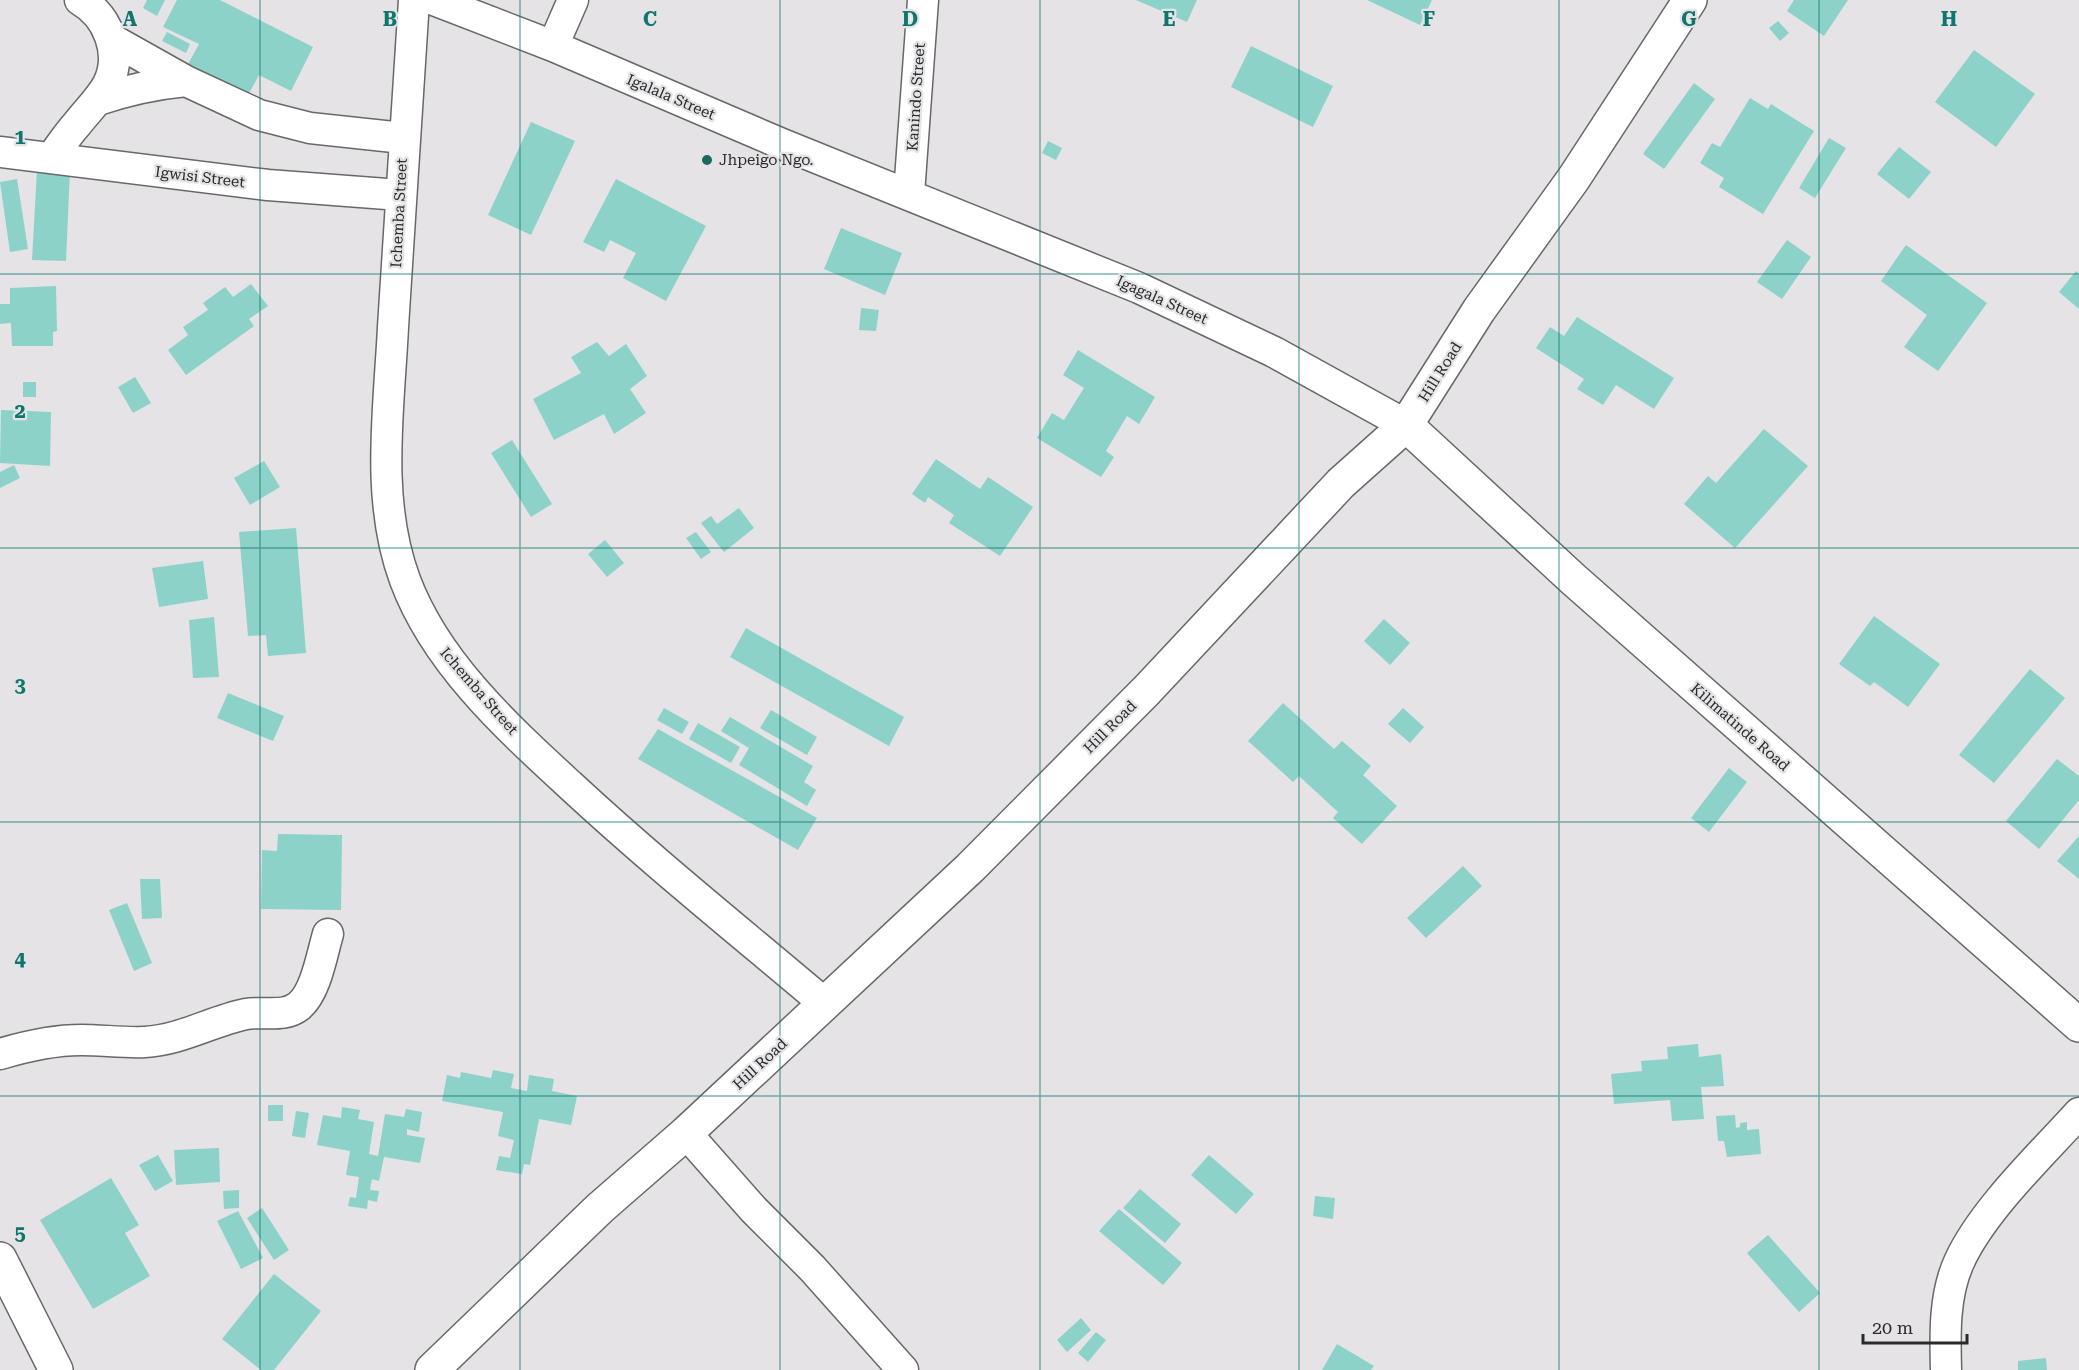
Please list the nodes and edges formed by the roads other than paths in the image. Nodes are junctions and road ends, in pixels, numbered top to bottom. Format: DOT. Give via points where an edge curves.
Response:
graph roads {
  1 [pos="80,0"];
  2 [pos="414,0"];
  3 [pos="434,0"];
  4 [pos="573,0"];
  5 [pos="923,0"];
  6 [pos="1690,0"];
  7 [pos="112,40"];
  8 [pos="553,46"];
  9 [pos="186,81"];
  10 [pos="98,100"];
  11 [pos="403,138"];
  12 [pos="0,152"];
  13 [pos="52,157"];
  14 [pos="909,194"];
  15 [pos="400,195"];
  16 [pos="1406,425"];
  17 [pos="328,934"];
  18 [pos="824,1003"];
  19 [pos="2079,1025"];
  20 [pos="0,1054"];
  21 [pos="2079,1113"];
  22 [pos="686,1133"];
  23 [pos="0,1258"];
  24 [pos="56,1370"];
  25 [pos="432,1370"];
  26 [pos="903,1370"];
  27 [pos="1946,1370"];
  1 -- 7 [label="street" via="105,24"];
  2 -- 11 [label="street, Ichemba Street"];
  3 -- 8 [label="street, Igalala Street"];
  4 -- 8 [label="street"];
  5 -- 14 [label="street, Kanindo Street"];
  6 -- 16 [label="main road, Hill Road" via="1574,178 1479,310"];
  7 -- 9 [label="street"];
  7 -- 10 [label="street" via="109,82"];
  8 -- 14 [label="street, Igalala Street" via="771,140"];
  9 -- 10 [label="street" via="155,84"];
  9 -- 11 [label="street" via="283,123"];
  10 -- 13 [label="street"];
  11 -- 15 [label="street, Ichemba Street"];
  12 -- 13 [label="street, Igwisi Street"];
  13 -- 15 [label="street, Igwisi Street" via="268,185"];
  14 -- 16 [label="street, Igagala Street" via="1139,288 1274,352"];
  15 -- 18 [label="street, Ichemba Street" via="386,466 389,521 405,579 429,631 466,681 528,747 610,823"];
  16 -- 18 [label="main road, Hill Road" via="1341,483 1147,690 970,868"];
  16 -- 19 [label="main road, Kilimatinde Road" via="1573,579"];
  17 -- 20 [label="street" via="305,1000 282,1014 248,1014 186,1035 146,1042 68,1041 35,1044"];
  18 -- 22 [label="main road, Hill Road"];
  21 -- 27 [label="street" via="1979,1227 1959,1262 1948,1299"];
  22 -- 25 [label="main road, Hill Road" via="600,1208"];
  22 -- 26 [label="street"];
  23 -- 24 [label="main road"];
}
